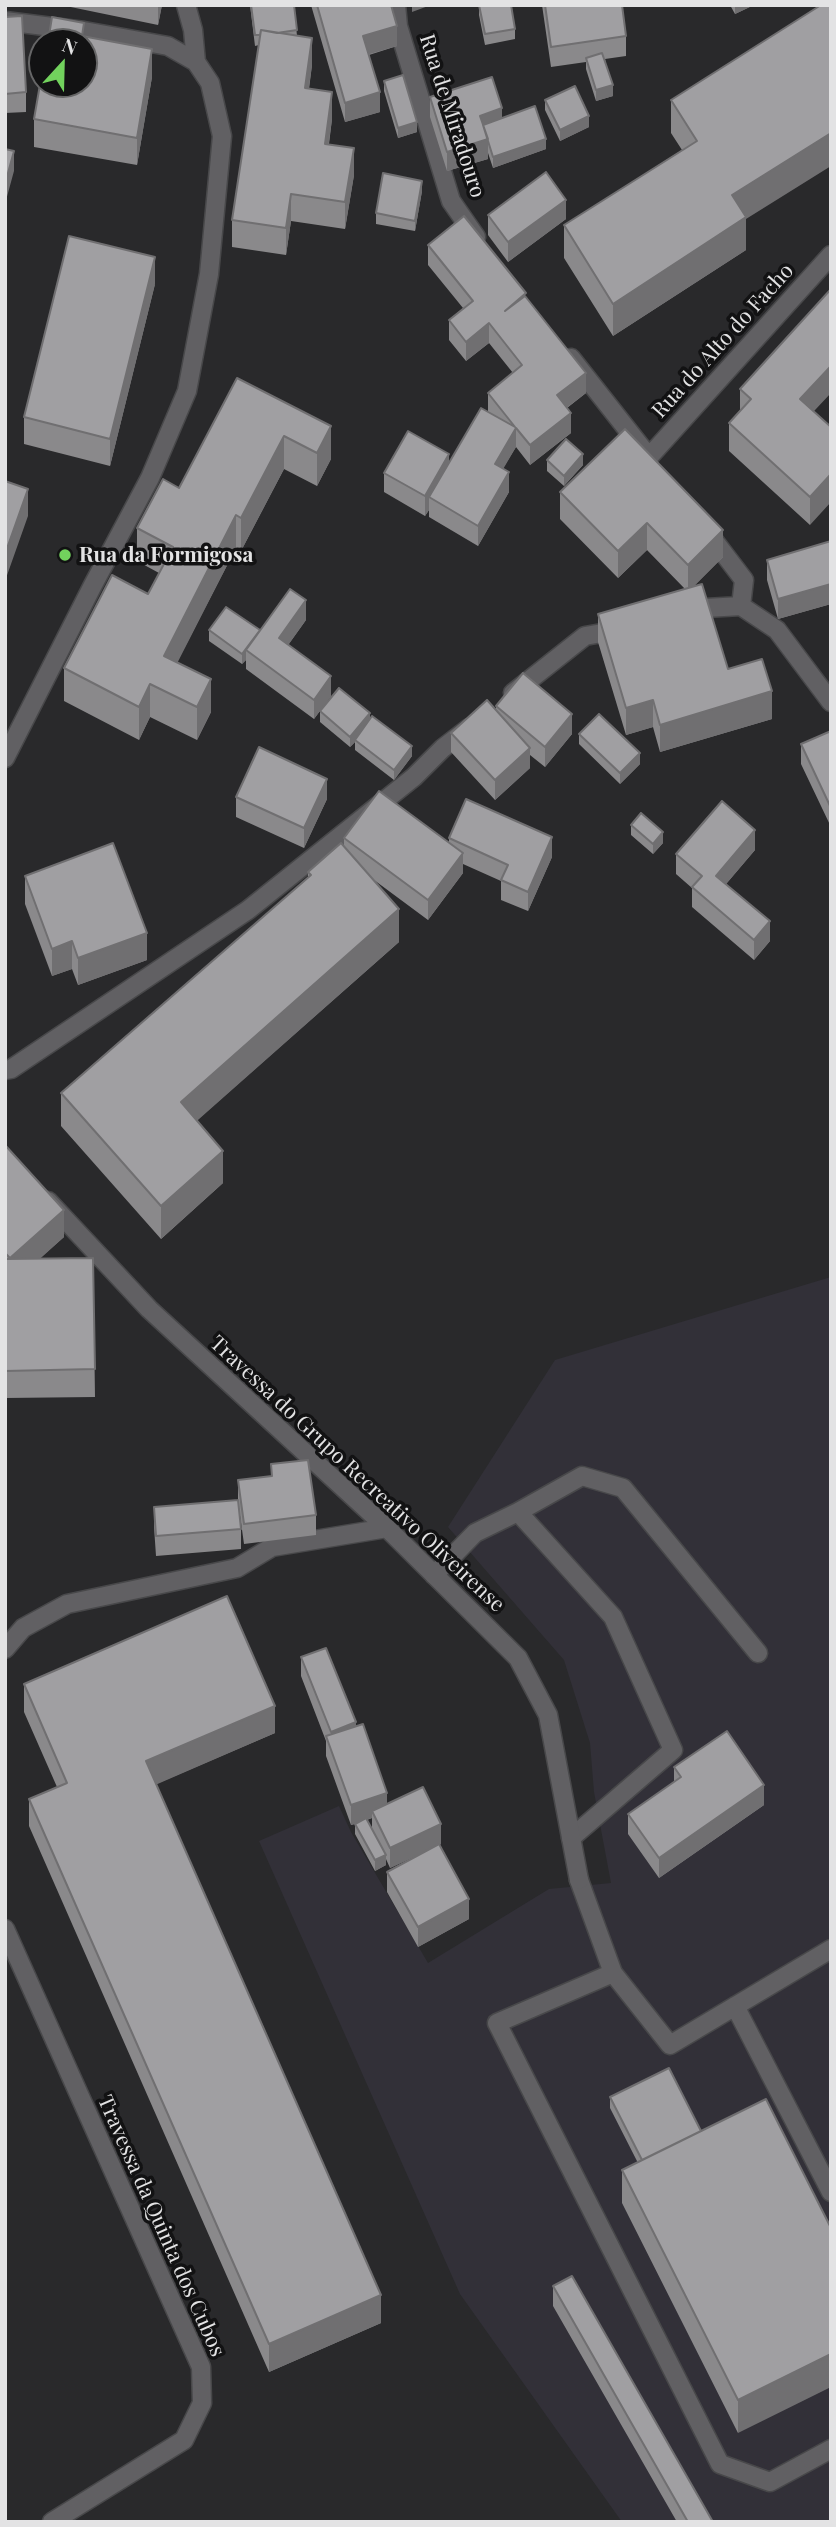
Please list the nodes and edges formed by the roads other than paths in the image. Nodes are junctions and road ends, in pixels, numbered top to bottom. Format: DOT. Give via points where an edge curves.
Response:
graph roads {
  1 [pos="186,5"];
  2 [pos="396,5"];
  3 [pos="5,21"];
  4 [pos="196,62"];
  5 [pos="488,253"];
  6 [pos="831,255"];
  7 [pos="564,349"];
  8 [pos="696,518"];
  9 [pos="741,606"];
  10 [pos="667,618"];
  11 [pos="641,625"];
  12 [pos="831,702"];
  13 [pos="5,758"];
  14 [pos="5,1070"];
  15 [pos="32,1184"];
  16 [pos="519,1512"];
  17 [pos="387,1528"];
  18 [pos="434,1575"];
  19 [pos="5,1649"];
  20 [pos="758,1653"];
  21 [pos="572,1839"];
  22 [pos="5,1929"];
  23 [pos="831,1949"];
  24 [pos="613,1973"];
  25 [pos="735,2007"];
  26 [pos="831,2192"];
  27 [pos="831,2449"];
  28 [pos="52,2522"];
  1 -- 4 [label="street"];
  2 -- 5 [label="street, Rua de Miradouro" via="398,26 451,201"];
  3 -- 4 [label="street" via="168,46"];
  4 -- 13 [label="street" via="211,83 222,136 209,274 187,391 150,478"];
  6 -- 7 [label="street, Rua do Alto do Facho" via="653,462"];
  8 -- 9 [label="street" via="744,580"];
  9 -- 10 [label="street" via="706,608"];
  9 -- 12 [label="street" via="777,631"];
  11 -- 14 [label="street" via="585,636 248,910"];
  15 -- 17 [label="street, Travessa do Grupo Recreativo Oliveirense" via="149,1309"];
  16 -- 18 [label="street" via="475,1534"];
  16 -- 20 [label="street" via="582,1476 623,1488"];
  16 -- 21 [label="street" via="613,1617 673,1750"];
  17 -- 18 [label="street, Travessa do Grupo Recreativo Oliveirense"];
  17 -- 19 [label="street" via="272,1547 237,1568 67,1604 23,1628"];
  18 -- 21 [label="street, Travessa do Grupo Recreativo Oliveirense" via="519,1658 548,1715"];
  21 -- 24 [label="street, Travessa do Grupo Recreativo Oliveirense" via="579,1880"];
  22 -- 28 [label="street, Travessa da Quinta dos Cubos" via="201,2367 202,2403 184,2440"];
  23 -- 25 [label="street"];
  24 -- 25 [label="street, Travessa do Grupo Recreativo Oliveirense" via="670,2045"];
  24 -- 27 [label="street" via="497,2023 720,2463 770,2482"];
  25 -- 26 [label="street"];
}
